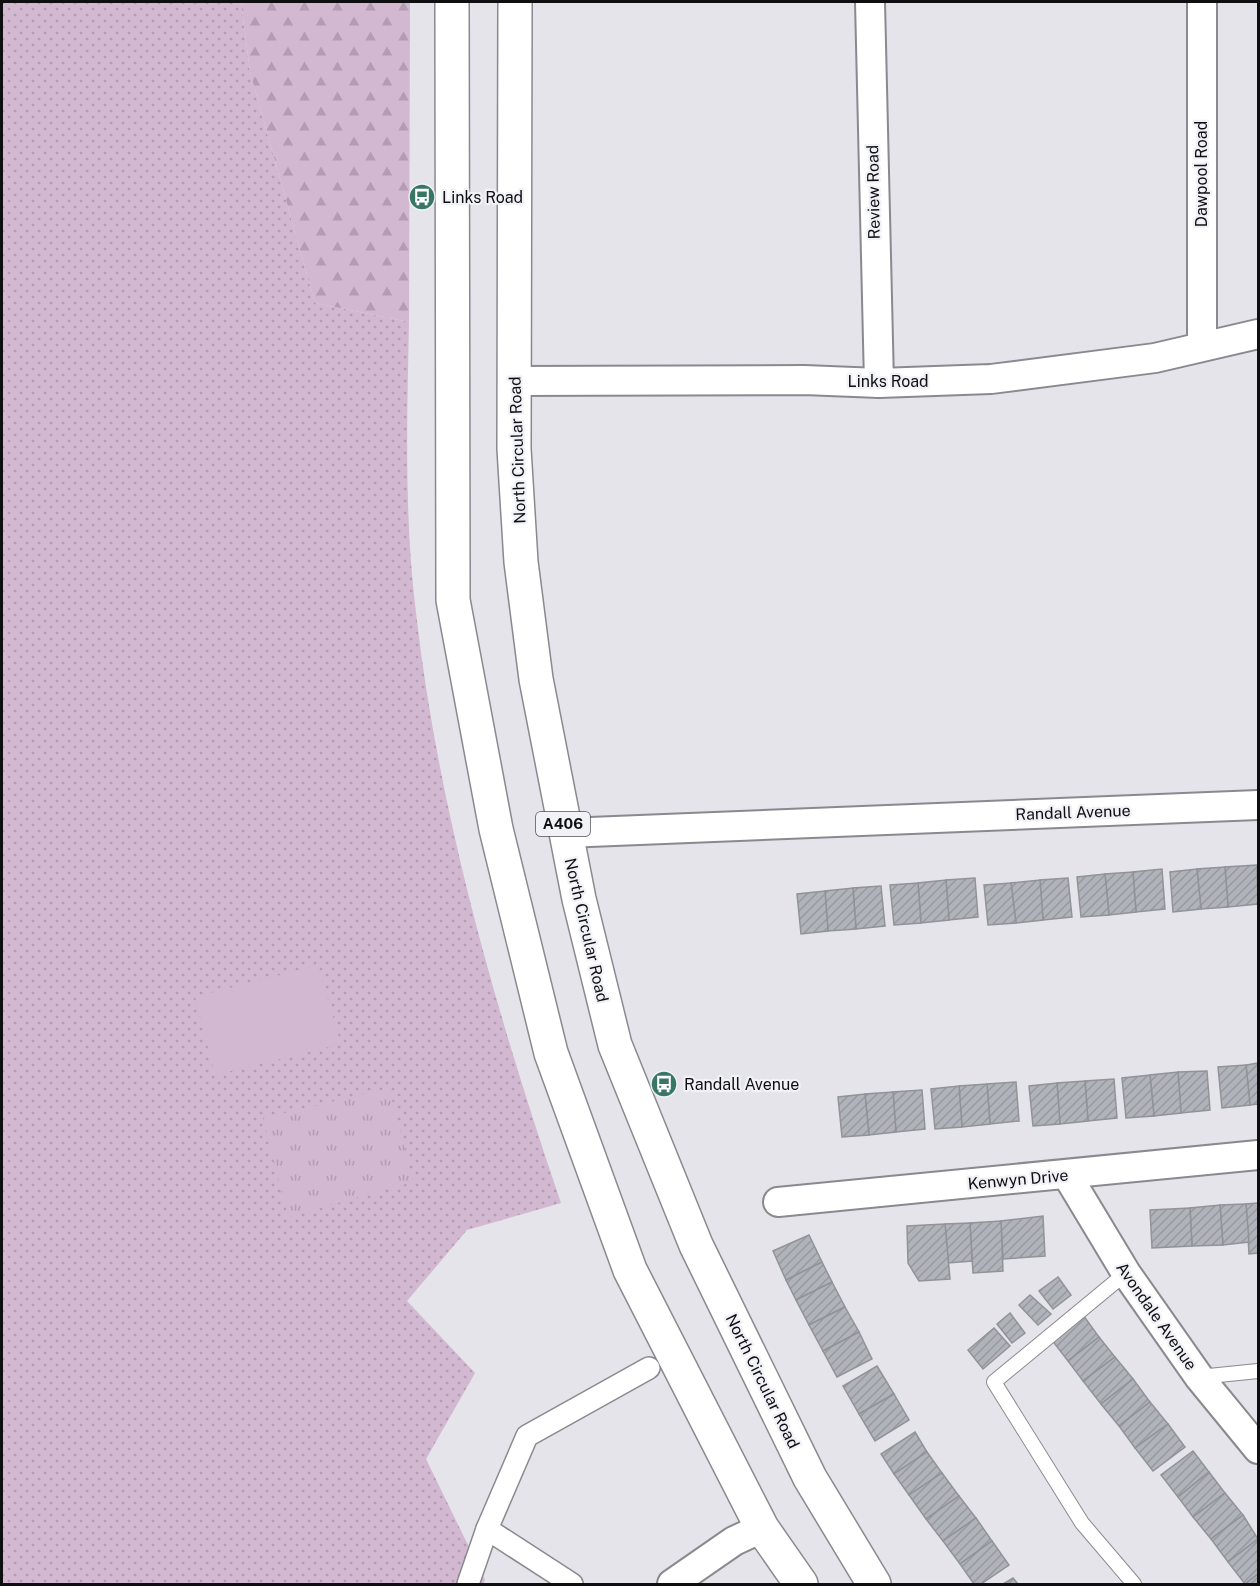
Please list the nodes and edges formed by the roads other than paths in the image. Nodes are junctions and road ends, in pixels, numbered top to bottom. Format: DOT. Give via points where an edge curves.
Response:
graph roads {
  1 [pos="452,2"];
  2 [pos="515,2"];
  3 [pos="870,2"];
  4 [pos="1202,2"];
  5 [pos="1258,333"];
  6 [pos="1202,346"];
  7 [pos="514,381"];
  8 [pos="879,383"];
  9 [pos="1258,805"];
  10 [pos="565,833"];
  11 [pos="1258,1155"];
  12 [pos="1067,1175"];
  13 [pos="778,1202"];
  14 [pos="1126,1273"];
  15 [pos="649,1368"];
  16 [pos="1258,1371"];
  17 [pos="1199,1377"];
  18 [pos="1258,1449"];
  19 [pos="762,1528"];
  20 [pos="488,1529"];
  21 [pos="468,1584"];
  22 [pos="572,1584"];
  23 [pos="672,1584"];
  24 [pos="801,1584"];
  25 [pos="874,1584"];
  26 [pos="1134,1584"];
  1 -- 19 [label="highway" via="453,600 496,829 551,1053 630,1270"];
  2 -- 7 [label="highway, North Circular Road / A406"];
  3 -- 8 [label="street, Review Road"];
  4 -- 6 [label="street, Dawpool Road"];
  5 -- 6 [label="street, Links Road"];
  6 -- 8 [label="street, Links Road" via="1155,358 992,380"];
  7 -- 8 [label="street, Links Road"];
  7 -- 10 [label="highway, North Circular Road / A406" via="521,562 536,679"];
  9 -- 10 [label="street, Randall Avenue"];
  10 -- 25 [label="highway, North Circular Road / A406" via="615,1045 692,1234 810,1478"];
  11 -- 12 [label="street, Kenwyn Drive"];
  12 -- 13 [label="street, Kenwyn Drive"];
  12 -- 14 [label="street, Avondale Avenue"];
  14 -- 17 [label="street, Avondale Avenue"];
  14 -- 26 [label="lane" via="994,1382 1082,1523"];
  15 -- 20 [label="street" via="527,1436"];
  16 -- 17 [label="lane"];
  17 -- 18 [label="street, Avondale Avenue"];
  19 -- 23 [label="street" via="734,1541"];
  19 -- 24 [label="highway"];
  20 -- 21 [label="street"];
  20 -- 22 [label="street"];
}
